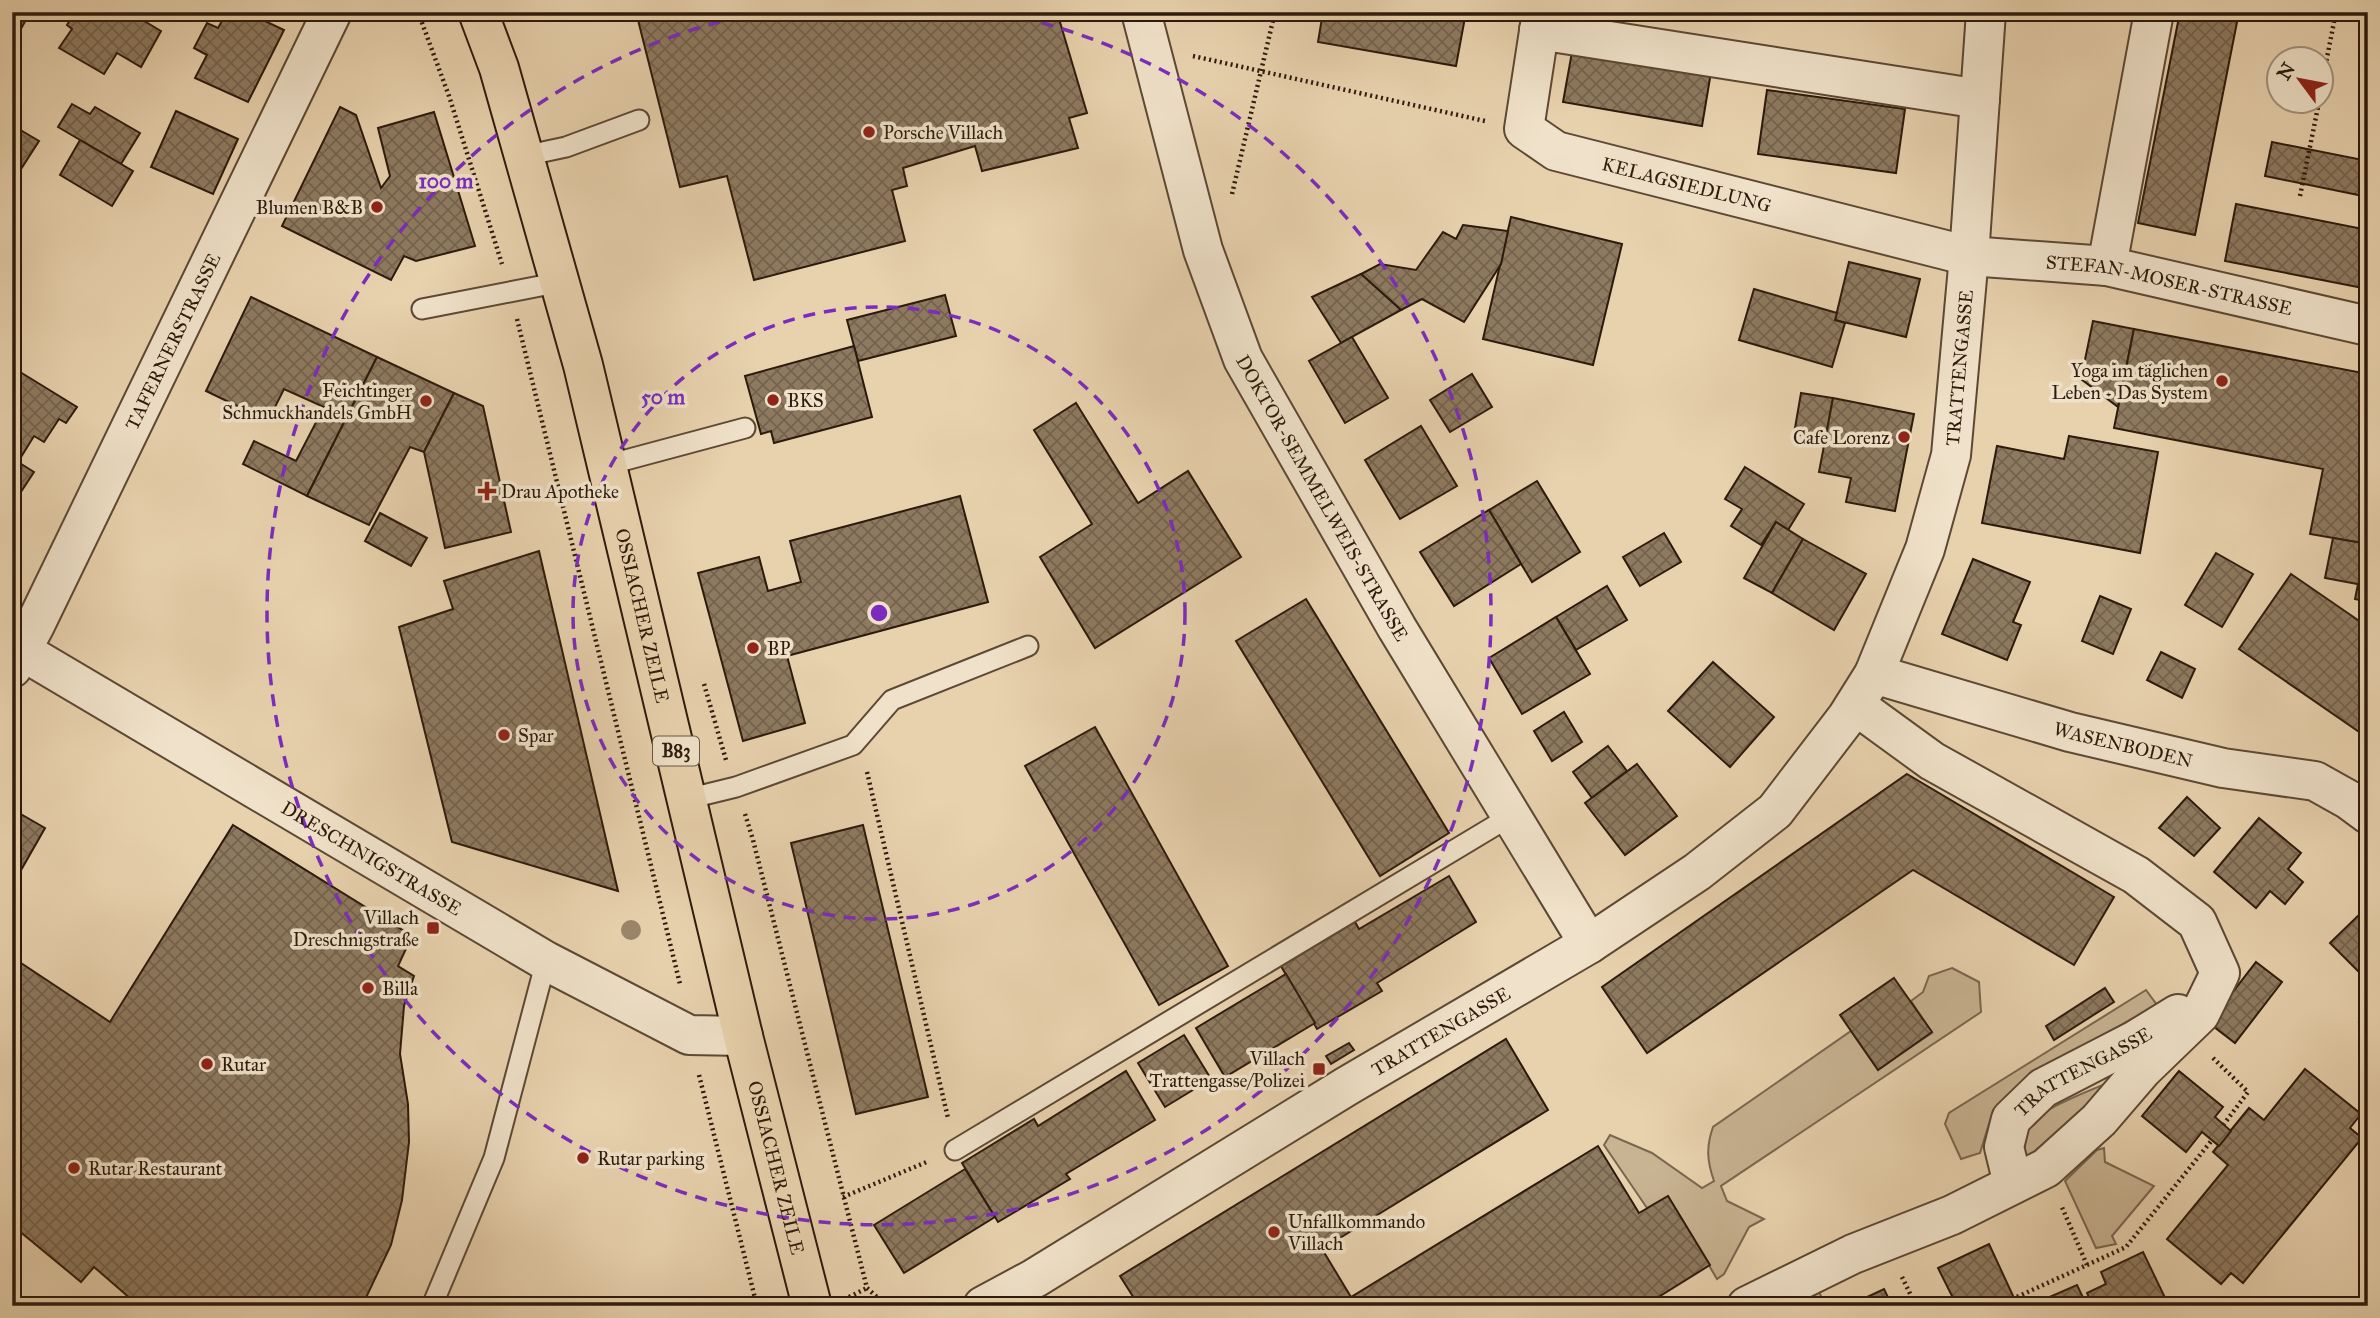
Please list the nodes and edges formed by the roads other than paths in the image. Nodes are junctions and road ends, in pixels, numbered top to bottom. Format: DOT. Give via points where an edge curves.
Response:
graph roads {
  1 [pos="332,12"];
  2 [pos="478,12"];
  3 [pos="1986,12"];
  4 [pos="2154,12"];
  5 [pos="1540,21"];
  6 [pos="1145,28"];
  7 [pos="1980,99"];
  8 [pos="639,120"];
  9 [pos="524,156"];
  10 [pos="1969,256"];
  11 [pos="2107,265"];
  12 [pos="561,282"];
  13 [pos="422,309"];
  14 [pos="2368,326"];
  15 [pos="745,428"];
  16 [pos="607,465"];
  17 [pos="1028,646"];
  18 [pos="16,655"];
  19 [pos="1864,689"];
  20 [pos="687,799"];
  21 [pos="2368,814"];
  22 [pos="1511,816"];
  23 [pos="1589,944"];
  24 [pos="546,961"];
  25 [pos="2212,991"];
  26 [pos="743,1036"];
  27 [pos="956,1150"];
  28 [pos="2030,1176"];
  29 [pos="432,1306"];
  30 [pos="812,1306"];
  31 [pos="983,1306"];
  32 [pos="1747,1306"];
  1 -- 18 [label="street, TAFERNERSTRASSE"];
  2 -- 9 [label="main road, OSSIACHER ZEILE / B83"];
  3 -- 7 [label="street, TRATTENGASSE"];
  4 -- 11 [label="street"];
  5 -- 7 [label="street"];
  5 -- 10 [label="street, KELAGSIEDLUNG" via="1524,129 1556,151"];
  6 -- 22 [label="street, DOKTOR-SEMMELWEIS-STRASSE" via="1203,250 1243,359"];
  7 -- 10 [label="street, TRATTENGASSE"];
  8 -- 9 [label="lane" via="566,147"];
  9 -- 12 [label="main road, OSSIACHER ZEILE / B83"];
  10 -- 11 [label="street, STEFAN-MOSER-STRASSE"];
  10 -- 19 [label="street, TRATTENGASSE" via="1951,455 1926,549"];
  11 -- 14 [label="street, STEFAN-MOSER-STRASSE"];
  12 -- 13 [label="lane"];
  12 -- 16 [label="main road, OSSIACHER ZEILE / B83"];
  15 -- 16 [label="lane"];
  16 -- 20 [label="main road, OSSIACHER ZEILE / B83"];
  17 -- 20 [label="lane" via="892,700 853,745 736,787"];
  18 -- 24 [label="street, DRESCHNIGSTRASSE"];
  19 -- 21 [label="street, WASENBODEN" via="2223,768 2315,781"];
  19 -- 23 [label="street, TRATTENGASSE" via="1776,811 1697,872"];
  19 -- 25 [label="street, TRATTENGASSE" via="1933,761 2136,875 2197,922 2220,973"];
  20 -- 26 [label="main road, OSSIACHER ZEILE / B83"];
  22 -- 23 [label="street, DOKTOR-SEMMELWEIS-STRASSE"];
  22 -- 27 [label="lane"];
  23 -- 31 [label="street, TRATTENGASSE"];
  24 -- 26 [label="street, DRESCHNIGSTRASSE" via="689,1035"];
  24 -- 29 [label="lane" via="494,1158"];
  25 -- 28 [label="street, TRATTENGASSE" via="2200,1014 2099,1120"];
  25 -- 28 [label="street, TRATTENGASSE" via="2134,1041 2043,1088 2011,1119 2004,1147"];
  26 -- 30 [label="main road, OSSIACHER ZEILE / B83"];
  28 -- 32 [label="street, TRATTENGASSE"];
}
